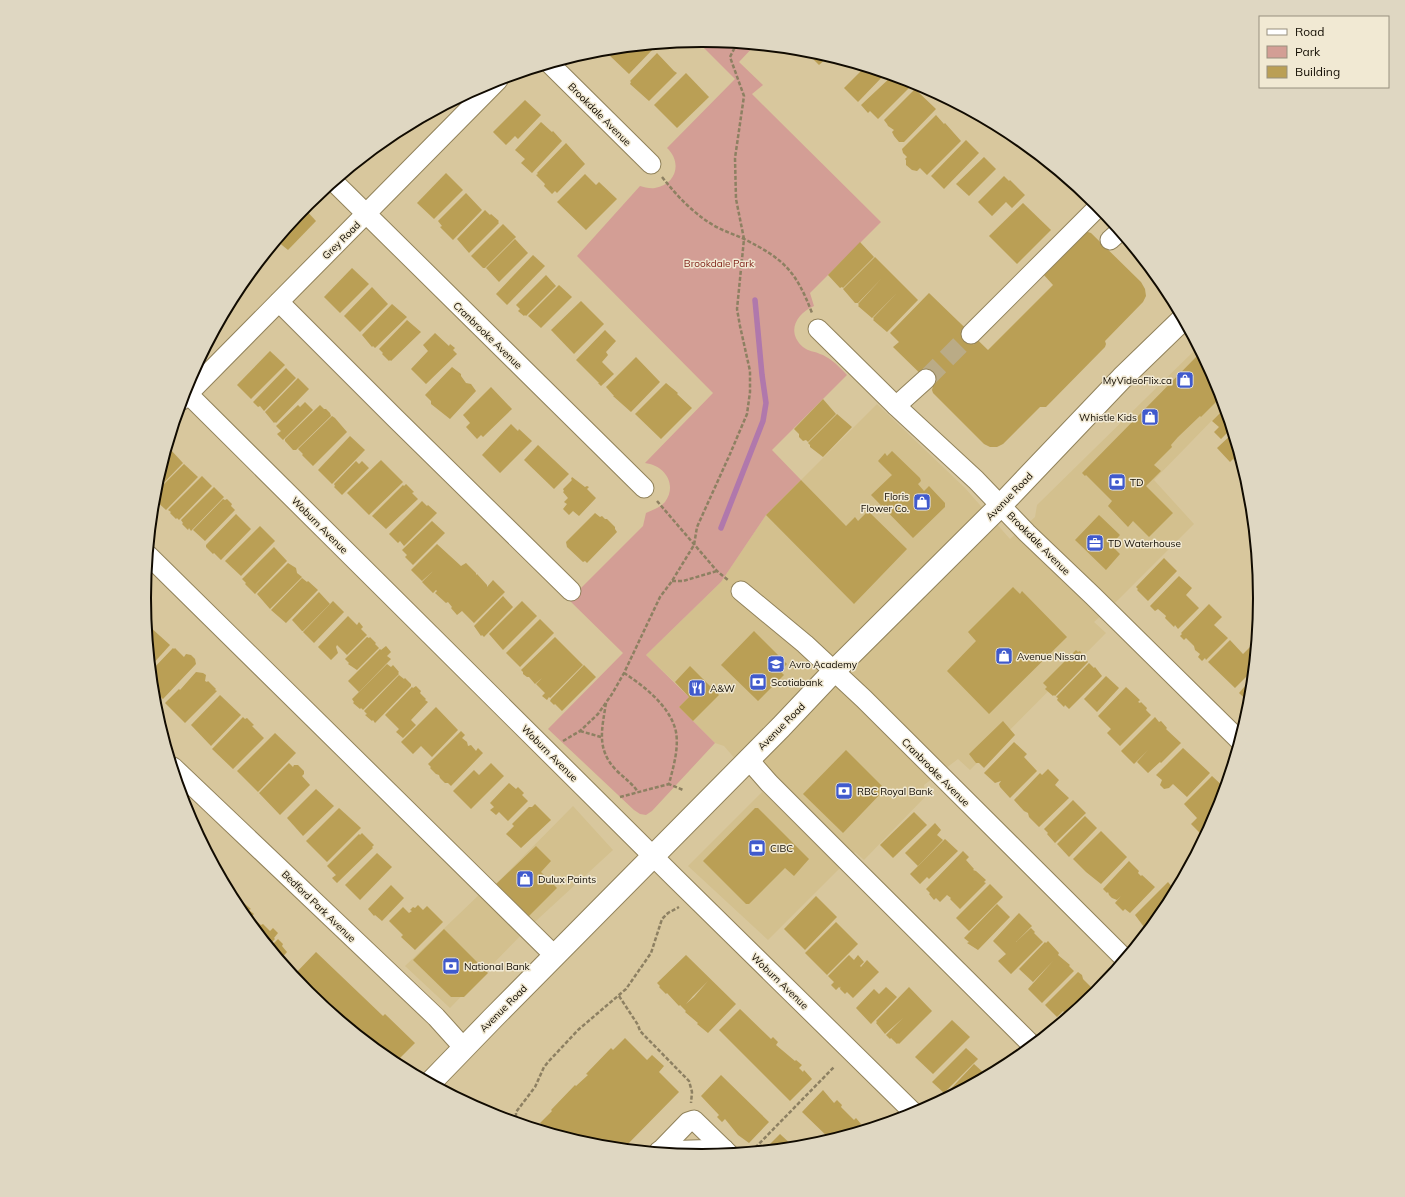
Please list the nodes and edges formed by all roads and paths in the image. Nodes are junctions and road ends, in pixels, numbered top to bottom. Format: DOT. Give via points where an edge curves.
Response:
graph roads {
  1 [pos="735,48"];
  2 [pos="554,68"];
  3 [pos="488,91"];
  4 [pos="651,164"];
  5 [pos="337,186"];
  6 [pos="1094,211"];
  7 [pos="366,215"];
  8 [pos="744,239"];
  9 [pos="279,302"];
  10 [pos="1180,322"];
  11 [pos="818,329"];
  12 [pos="971,334"];
  13 [pos="926,378"];
  14 [pos="193,387"];
  15 [pos="189,399"];
  16 [pos="896,406"];
  17 [pos="644,488"];
  18 [pos="1001,505"];
  19 [pos="694,545"];
  20 [pos="152,559"];
  21 [pos="717,571"];
  22 [pos="672,581"];
  23 [pos="571,591"];
  24 [pos="741,591"];
  25 [pos="834,671"];
  26 [pos="624,673"];
  27 [pos="606,703"];
  28 [pos="580,731"];
  29 [pos="601,737"];
  30 [pos="1236,737"];
  31 [pos="550,754"];
  32 [pos="748,759"];
  33 [pos="179,771"];
  34 [pos="669,784"];
  35 [pos="683,790"];
  36 [pos="638,792"];
  37 [pos="605,809"];
  38 [pos="653,856"];
  39 [pos="679,907"];
  40 [pos="1122,955"];
  41 [pos="554,956"];
  42 [pos="619,996"];
  43 [pos="1029,1042"];
  44 [pos="464,1048"];
  45 [pos="834,1067"];
  46 [pos="433,1079"];
  47 [pos="691,1108"];
  48 [pos="910,1109"];
  49 [pos="516,1118"];
  50 [pos="756,1147"];
  51 [pos="662,1148"];
  52 [pos="724,1149"];
  1 -- 8 [label="path" via="730,58 744,94 735,158 736,199"];
  2 -- 4 [label="street, Brookdale Avenue"];
  3 -- 7 [label="street, Grey Road"];
  4 -- 8 [label="path" via="693,211 715,226"];
  5 -- 7 [label="street, Cranbrooke Avenue"];
  6 -- 12 [label="street"];
  7 -- 9 [label="street, Grey Road"];
  7 -- 17 [label="street, Cranbrooke Avenue"];
  8 -- 11 [label="path" via="774,255 787,266 806,298"];
  8 -- 19 [label="path" via="737,309 750,371 747,414 697,527"];
  9 -- 14 [label="street, Grey Road"];
  9 -- 23 [label="street"];
  10 -- 18 [label="main road, Avenue Road" via="1122,378"];
  11 -- 16 [label="street, Brookdale Avenue"];
  13 -- 16 [label="street"];
  15 -- 31 [label="street, Woburn Avenue"];
  16 -- 18 [label="street, Brookdale Avenue"];
  17 -- 19 [label="path"];
  18 -- 25 [label="main road, Avenue Road"];
  18 -- 30 [label="street, Brookdale Avenue"];
  19 -- 21 [label="path"];
  19 -- 22 [label="path"];
  20 -- 41 [label="street"];
  21 -- 22 [label="path" via="683,581"];
  21 -- 24 [label="path"];
  22 -- 26 [label="path" via="660,597"];
  24 -- 25 [label="street, Cranbrooke Avenue"];
  25 -- 32 [label="main road, Avenue Road"];
  25 -- 40 [label="street, Cranbrooke Avenue"];
  26 -- 27 [label="path"];
  26 -- 34 [label="path" via="658,700 674,724 676,746"];
  27 -- 28 [label="path"];
  27 -- 29 [label="path"];
  28 -- 29 [label="path"];
  28 -- 31 [label="path" via="559,743"];
  29 -- 36 [label="path" via="613,766"];
  31 -- 37 [label="street, Woburn Avenue"];
  32 -- 38 [label="main road, Avenue Road"];
  32 -- 43 [label="street" via="840,855"];
  33 -- 44 [label="street, Bedford Park Avenue" via="436,1017"];
  34 -- 35 [label="path"];
  34 -- 36 [label="path"];
  36 -- 37 [label="path" via="620,797"];
  37 -- 38 [label="street, Woburn Avenue"];
  38 -- 41 [label="main road, Avenue Road"];
  38 -- 48 [label="street, Woburn Avenue"];
  39 -- 42 [label="path" via="662,920 651,953 626,990"];
  41 -- 44 [label="main road, Avenue Road"];
  42 -- 47 [label="path" via="640,1031 689,1081 692,1092"];
  42 -- 49 [label="path" via="578,1030 549,1061 536,1087 516,1112"];
  44 -- 46 [label="main road, Avenue Road"];
  45 -- 50 [label="path"];
  51 -- 52 [label="street" via="688,1122 694,1120"];
}
